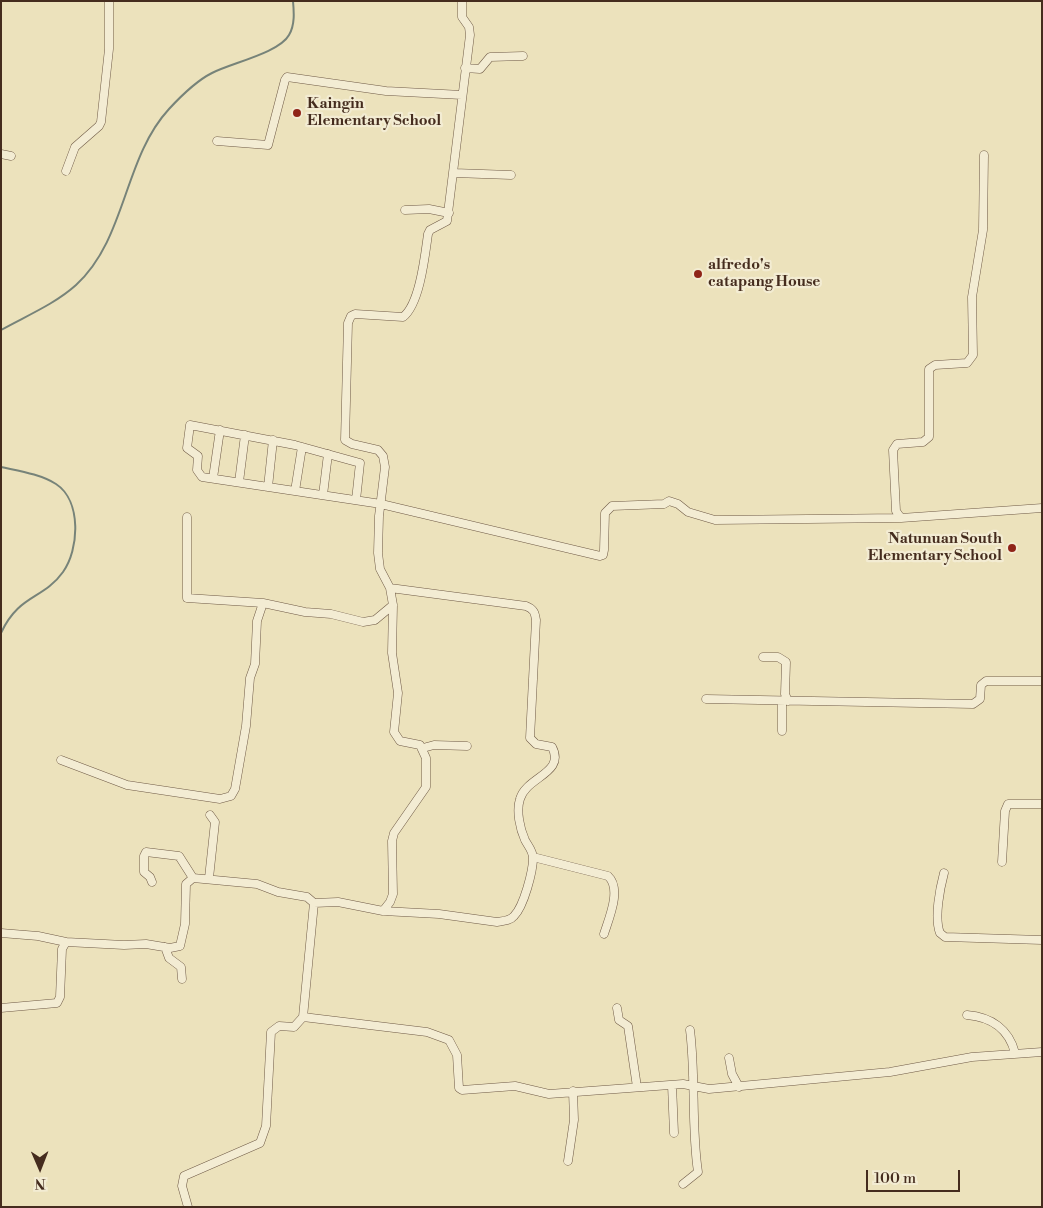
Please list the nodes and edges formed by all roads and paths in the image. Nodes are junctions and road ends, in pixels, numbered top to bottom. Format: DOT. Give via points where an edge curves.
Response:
graph roads {
  1 [pos="109,1"];
  2 [pos="462,1"];
  3 [pos="523,56"];
  4 [pos="465,68"];
  5 [pos="462,95"];
  6 [pos="217,141"];
  7 [pos="1,154"];
  8 [pos="984,155"];
  9 [pos="11,156"];
  10 [pos="66,171"];
  11 [pos="454,173"];
  12 [pos="511,175"];
  13 [pos="405,210"];
  14 [pos="449,213"];
  15 [pos="220,430"];
  16 [pos="245,435"];
  17 [pos="273,440"];
  18 [pos="302,447"];
  19 [pos="328,454"];
  20 [pos="213,478"];
  21 [pos="239,482"];
  22 [pos="268,487"];
  23 [pos="295,491"];
  24 [pos="323,495"];
  25 [pos="356,500"];
  26 [pos="381,504"];
  27 [pos="1042,508"];
  28 [pos="187,517"];
  29 [pos="901,518"];
  30 [pos="390,588"];
  31 [pos="264,603"];
  32 [pos="393,604"];
  33 [pos="763,657"];
  34 [pos="1042,681"];
  35 [pos="706,699"];
  36 [pos="785,701"];
  37 [pos="782,731"];
  38 [pos="467,746"];
  39 [pos="423,748"];
  40 [pos="61,760"];
  41 [pos="1042,804"];
  42 [pos="210,815"];
  43 [pos="533,857"];
  44 [pos="1002,862"];
  45 [pos="944,873"];
  46 [pos="193,878"];
  47 [pos="209,878"];
  48 [pos="152,882"];
  49 [pos="314,903"];
  50 [pos="383,911"];
  51 [pos="1,933"];
  52 [pos="604,934"];
  53 [pos="1042,940"];
  54 [pos="66,942"];
  55 [pos="165,947"];
  56 [pos="182,979"];
  57 [pos="1,1008"];
  58 [pos="617,1008"];
  59 [pos="966,1015"];
  60 [pos="304,1017"];
  61 [pos="690,1030"];
  62 [pos="1042,1052"];
  63 [pos="1014,1053"];
  64 [pos="729,1058"];
  65 [pos="672,1085"];
  66 [pos="694,1086"];
  67 [pos="739,1087"];
  68 [pos="637,1088"];
  69 [pos="573,1091"];
  70 [pos="674,1133"];
  71 [pos="568,1161"];
  72 [pos="683,1184"];
  73 [pos="188,1207"];
  1 -- 10 [label="street" via="109,49 100,126 75,147"];
  2 -- 4 [label="street" via="462,18 470,30"];
  3 -- 4 [label="street" via="490,57 480,69"];
  4 -- 5 [label="street"];
  5 -- 6 [label="street" via="386,91 287,77 268,145"];
  5 -- 11 [label="street"];
  7 -- 9 [label="street"];
  8 -- 29 [label="street" via="983,230 972,297 973,355 967,363 931,366 929,437 923,442 896,444 894,447 896,512"];
  11 -- 12 [label="street"];
  11 -- 14 [label="street"];
  13 -- 14 [label="street" via="429,209"];
  14 -- 26 [label="street" via="445,224 433,228 428,234 418,286 407,314 403,317 355,314 349,319 345,440 378,450 383,456"];
  15 -- 16 [label="street"];
  15 -- 20 [label="street"];
  15 -- 20 [label="street" via="190,425 186,442 187,448 198,456 197,470 202,477"];
  16 -- 17 [label="street"];
  16 -- 21 [label="street"];
  17 -- 18 [label="street"];
  17 -- 22 [label="street"];
  18 -- 19 [label="street"];
  18 -- 23 [label="street"];
  19 -- 24 [label="street"];
  19 -- 25 [label="street" via="360,463"];
  20 -- 21 [label="street"];
  21 -- 22 [label="street"];
  22 -- 23 [label="street"];
  23 -- 24 [label="street"];
  24 -- 25 [label="street"];
  25 -- 26 [label="street"];
  26 -- 29 [label="street" via="600,556 604,550 606,514 612,506 664,504 669,501 688,512 715,520"];
  26 -- 30 [label="street" via="378,561"];
  27 -- 29 [label="street"];
  28 -- 31 [label="street" via="187,598"];
  30 -- 32 [label="street"];
  30 -- 43 [label="street" via="526,606 535,613 530,738 536,744 552,747 556,759 550,770 535,779 519,801 523,835"];
  31 -- 32 [label="street" via="363,622 375,620"];
  31 -- 40 [label="street" via="257,621 246,726 231,796 220,799 127,785"];
  32 -- 39 [label="street" via="392,653 398,693 394,732 400,741 416,743"];
  33 -- 36 [label="street" via="778,657 786,662"];
  34 -- 36 [label="street" via="986,681 981,685 980,699 974,704"];
  35 -- 36 [label="street"];
  36 -- 37 [label="street"];
  38 -- 39 [label="street"];
  39 -- 50 [label="street" via="426,787 394,833 392,894"];
  41 -- 44 [label="street" via="1008,804"];
  42 -- 47 [label="street" via="216,822"];
  43 -- 50 [label="street" via="524,899 514,916 506,921"];
  43 -- 52 [label="street" via="608,876 613,881 615,889"];
  45 -- 53 [label="street" via="938,925 946,936"];
  46 -- 47 [label="street"];
  46 -- 48 [label="street" via="179,856 146,852 144,872"];
  46 -- 55 [label="street" via="186,884 183,940 180,946"];
  47 -- 49 [label="street" via="257,884 307,898"];
  49 -- 50 [label="street" via="338,902"];
  49 -- 60 [label="street"];
  51 -- 54 [label="street"];
  54 -- 55 [label="street"];
  54 -- 57 [label="street" via="62,949 57,1003"];
  55 -- 56 [label="street" via="169,958 181,967"];
  58 -- 68 [label="street" via="619,1020 628,1026"];
  59 -- 63 [label="street" via="986,1018 999,1026 1009,1036"];
  60 -- 69 [label="street" via="427,1032 449,1040 457,1055 462,1090 515,1086 549,1094"];
  60 -- 73 [label="street" via="294,1027 279,1026 271,1032 266,1126 260,1143 184,1176 181,1182"];
  61 -- 66 [label="street"];
  62 -- 63 [label="street"];
  63 -- 67 [label="street" via="955,1059 890,1072"];
  64 -- 67 [label="street"];
  65 -- 66 [label="street"];
  65 -- 68 [label="street"];
  65 -- 70 [label="street"];
  66 -- 67 [label="street" via="709,1089"];
  66 -- 72 [label="street" via="693,1136 698,1172"];
  68 -- 69 [label="street"];
  69 -- 71 [label="street" via="574,1120"];
}
